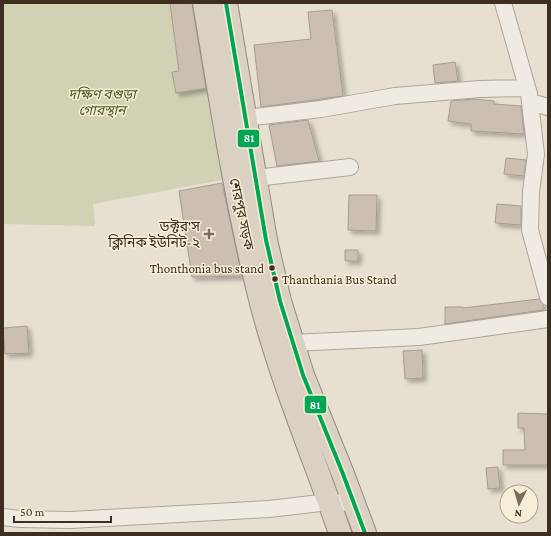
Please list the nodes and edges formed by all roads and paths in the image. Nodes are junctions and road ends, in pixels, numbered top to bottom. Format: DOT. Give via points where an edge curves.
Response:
graph roads {
  1 [pos="204,3"];
  2 [pos="226,3"];
  3 [pos="503,3"];
  4 [pos="529,95"];
  5 [pos="548,107"];
  6 [pos="246,118"];
  7 [pos="350,167"];
  8 [pos="256,178"];
  9 [pos="548,297"];
  10 [pos="548,320"];
  11 [pos="292,343"];
  12 [pos="329,502"];
  13 [pos="354,503"];
  14 [pos="3,517"];
  15 [pos="72,526"];
  16 [pos="340,533"];
  17 [pos="365,533"];
  1 -- 12 [label="highway, শেরপুর সড়ক" via="227,144 256,284 279,363"];
  2 -- 6 [label="highway, শেরপুর সড়ক"];
  3 -- 4 [label="street"];
  4 -- 5 [label="street"];
  4 -- 6 [label="street" via="480,89 395,96 321,109"];
  4 -- 9 [label="street" via="536,154 530,192 530,230"];
  6 -- 8 [label="highway, শেরপুর সড়ক"];
  7 -- 8 [label="street"];
  8 -- 11 [label="highway, শেরপুর সড়ক" via="266,240"];
  10 -- 11 [label="street" via="419,337"];
  11 -- 13 [label="highway, শেরপুর সড়ক"];
  12 -- 13 [label="street"];
  12 -- 15 [label="street"];
  12 -- 16 [label="highway, শেরপুর সড়ক"];
  13 -- 17 [label="highway, শেরপুর সড়ক"];
  14 -- 15 [label="street"];
}
